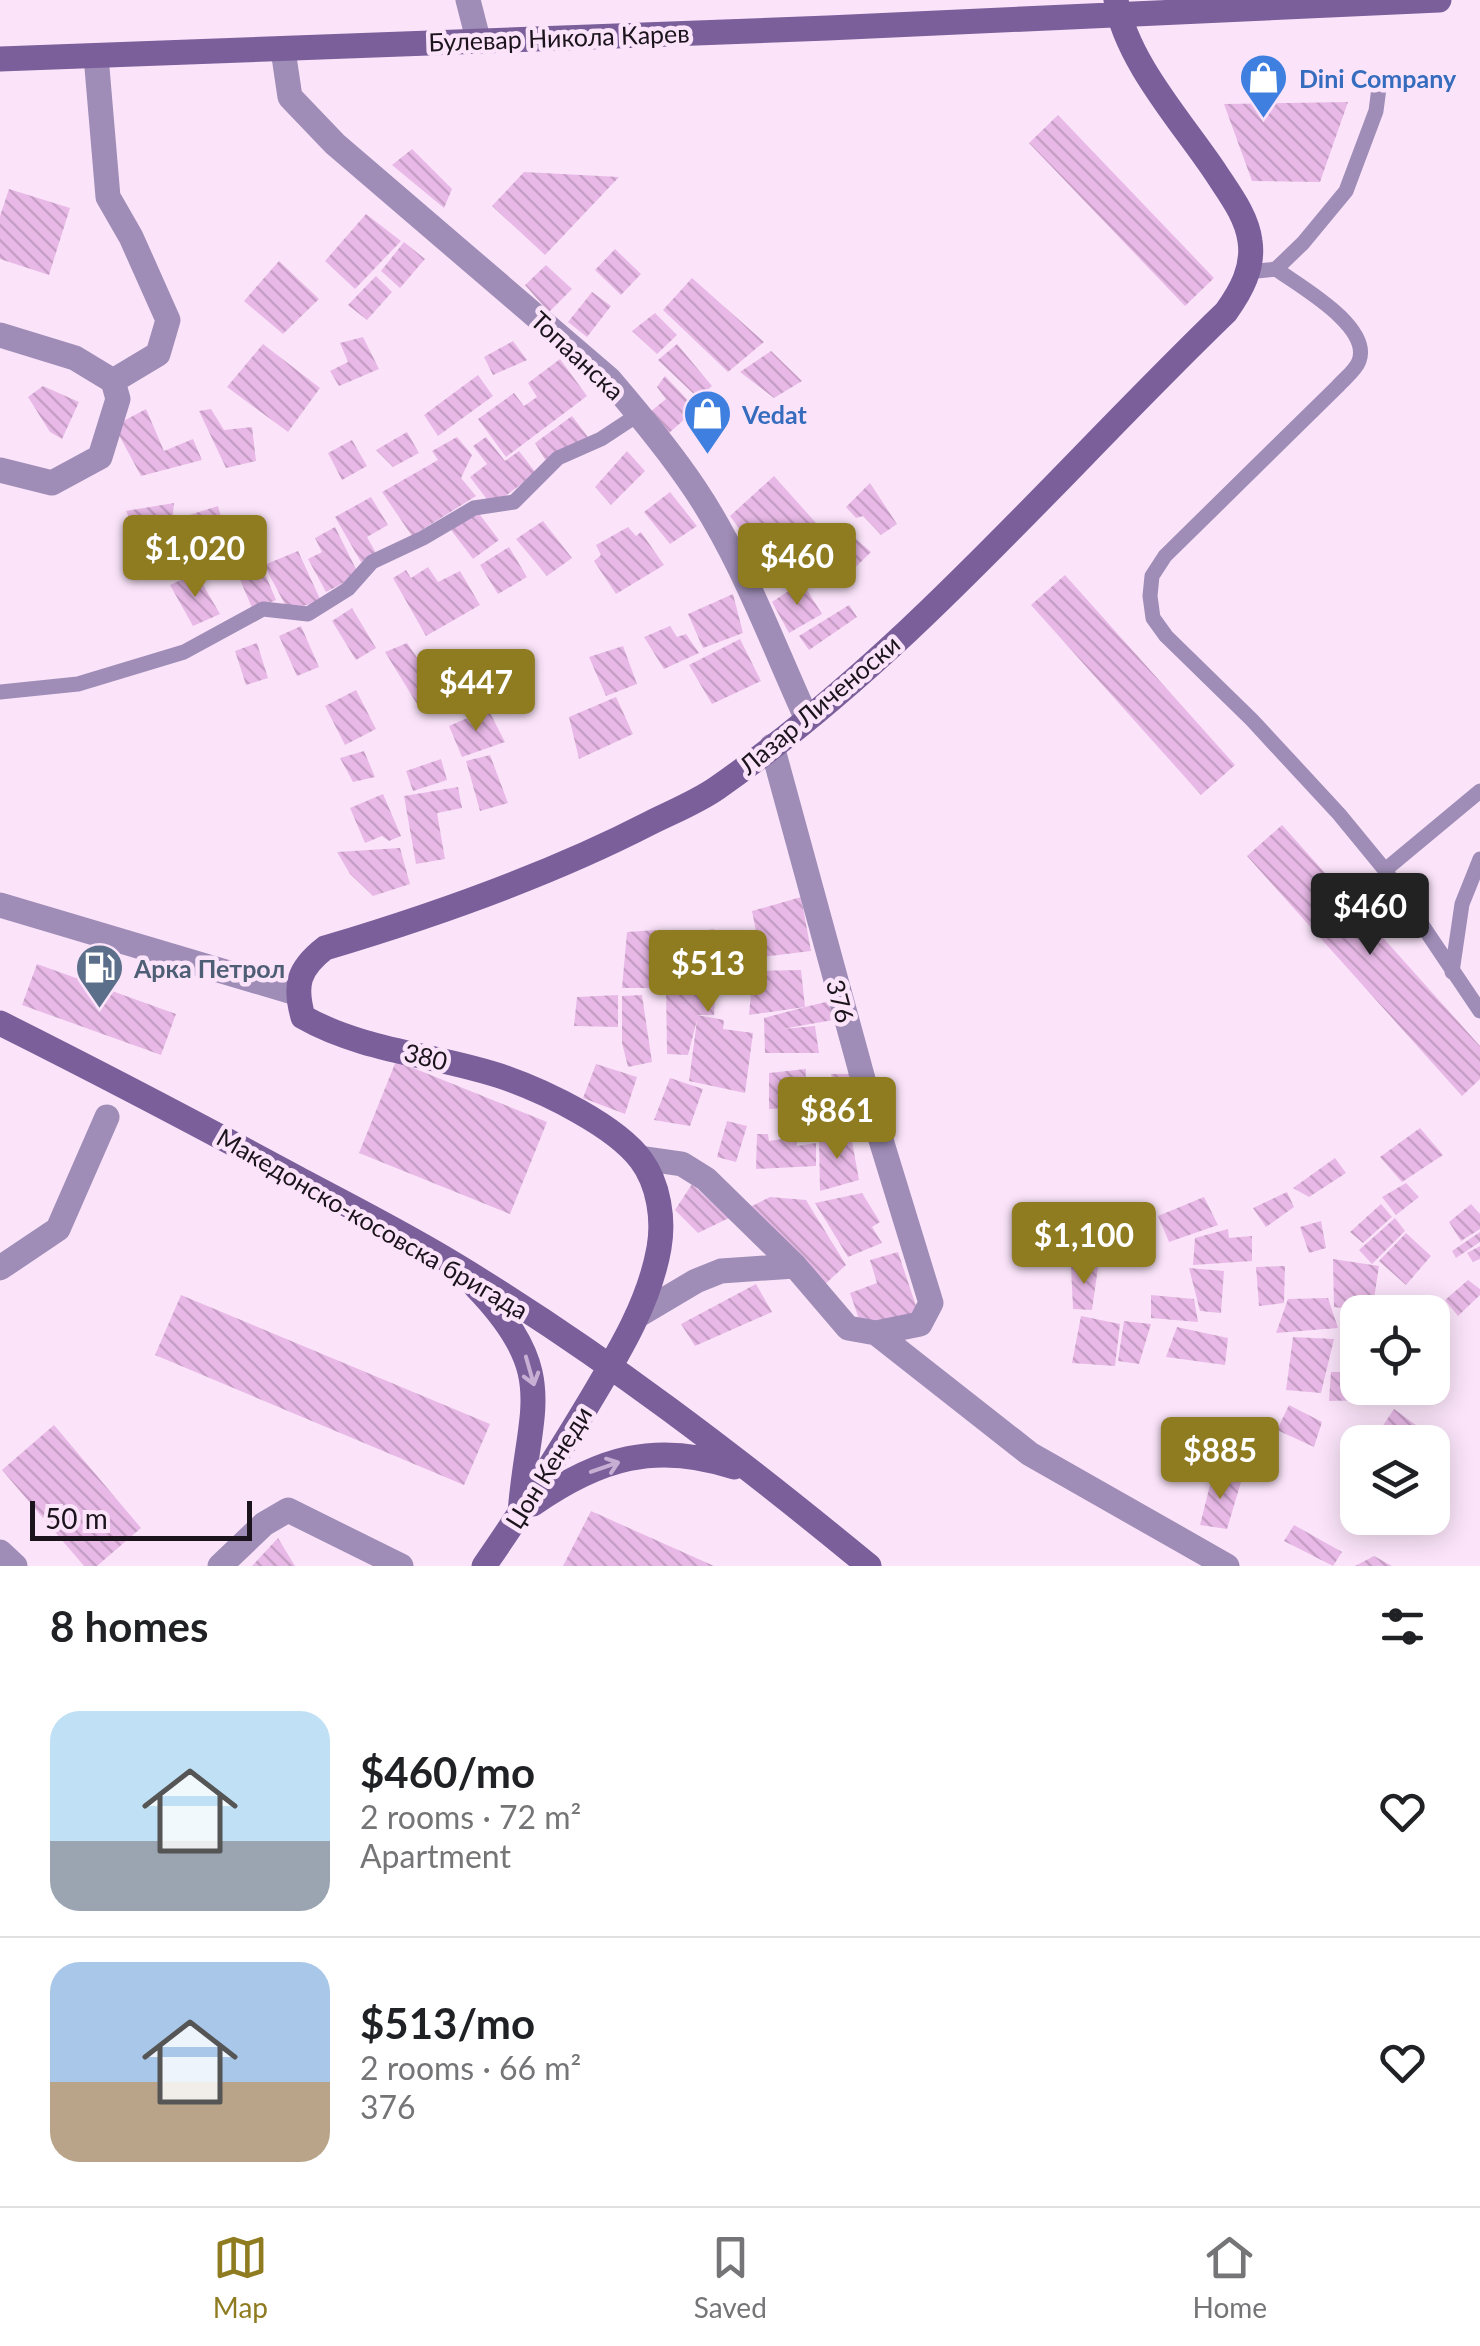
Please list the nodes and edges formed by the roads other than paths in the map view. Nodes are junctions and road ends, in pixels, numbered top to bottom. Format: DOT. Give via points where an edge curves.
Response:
graph roads {
  1 [pos="468,0"];
  2 [pos="1439,0"];
  3 [pos="1118,7"];
  4 [pos="478,39"];
  5 [pos="283,50"];
  6 [pos="96,56"];
  7 [pos="0,59"];
  8 [pos="1380,80"];
  9 [pos="1276,269"];
  10 [pos="1248,272"];
  11 [pos="0,335"];
  12 [pos="114,381"];
  13 [pos="639,414"];
  14 [pos="0,470"];
  15 [pos="0,692"];
  16 [pos="807,719"];
  17 [pos="772,746"];
  18 [pos="1480,791"];
  19 [pos="1480,859"];
  20 [pos="1385,870"];
  21 [pos="2,908"];
  22 [pos="1452,972"];
  23 [pos="296,993"];
  24 [pos="1480,1011"];
  25 [pos="0,1023"];
  26 [pos="106,1117"];
  27 [pos="640,1158"];
  28 [pos="454,1264"];
  29 [pos="795,1266"];
  30 [pos="0,1268"];
  31 [pos="637,1316"];
  32 [pos="876,1333"];
  33 [pos="610,1366"];
  34 [pos="754,1474"];
  35 [pos="520,1513"];
  36 [pos="0,1552"];
  37 [pos="15,1566"];
  38 [pos="220,1566"];
  39 [pos="400,1566"];
  40 [pos="484,1566"];
  41 [pos="868,1566"];
  42 [pos="1228,1566"];
  1 -- 4 [label="street"];
  2 -- 3 [label="street, Булевар Никола Карев"];
  3 -- 4 [label="street, Булевар Никола Карев" via="828,28"];
  3 -- 10 [label="street" via="1145,70 1241,214 1250,244"];
  4 -- 5 [label="street, Булевар Никола Карев"];
  5 -- 6 [label="street, Булевар Никола Карев"];
  5 -- 13 [label="street, Топаанска" via="290,97 335,144 609,379"];
  6 -- 7 [label="street, Булевар Никола Карев"];
  6 -- 12 [label="street" via="108,197 168,320 158,354"];
  8 -- 9 [label="lane" via="1376,111 1346,191"];
  9 -- 10 [label="lane"];
  9 -- 20 [label="lane" via="1351,326 1359,362 1166,556 1152,576 1153,618 1310,781"];
  10 -- 16 [label="street, Лазар Личеноски" via="1226,312 954,587"];
  11 -- 12 [label="street" via="75,358"];
  12 -- 14 [label="street" via="118,399 100,457 52,483"];
  13 -- 15 [label="lane" via="558,458 514,502 474,508 372,562 348,589 308,614 263,609 184,652 78,684"];
  13 -- 16 [label="street, Топаанска" via="697,491"];
  16 -- 17 [label="street, Лазар Личеноски"];
  17 -- 23 [label="street, Лазар Личеноски" via="714,790 619,839 517,884 325,948 306,962"];
  17 -- 32 [label="street, 376" via="931,1303 920,1324"];
  18 -- 20 [label="lane"];
  19 -- 22 [label="lane" via="1466,889"];
  20 -- 22 [label="lane"];
  21 -- 23 [label="street"];
  22 -- 24 [label="lane"];
  23 -- 27 [label="street, 380" via="303,1017 324,1029 548,1094"];
  25 -- 28 [label="street, Македонско-косовска бригада"];
  26 -- 30 [label="street" via="58,1229"];
  27 -- 29 [label="street" via="682,1164 706,1180"];
  27 -- 31 [label="street" via="657,1195 660,1244"];
  28 -- 33 [label="street, Македонско-косовска бригада"];
  28 -- 35 [label="street, one-way" via="501,1316 532,1372 534,1413"];
  29 -- 31 [label="street" via="722,1272"];
  29 -- 32 [label="street" via="848,1328"];
  31 -- 33 [label="street"];
  32 -- 42 [label="street" via="1030,1454"];
  33 -- 34 [label="street, Македонско-косовска бригада"];
  33 -- 35 [label="street, Џон Кенеди"];
  35 -- 34 [label="street, one-way" via="561,1485 643,1455 683,1453"];
  34 -- 41 [label="street, Македонско-косовска бригада"];
  35 -- 40 [label="street, Џон Кенеди"];
  36 -- 37 [label="street"];
  38 -- 39 [label="street" via="288,1510"];
}
